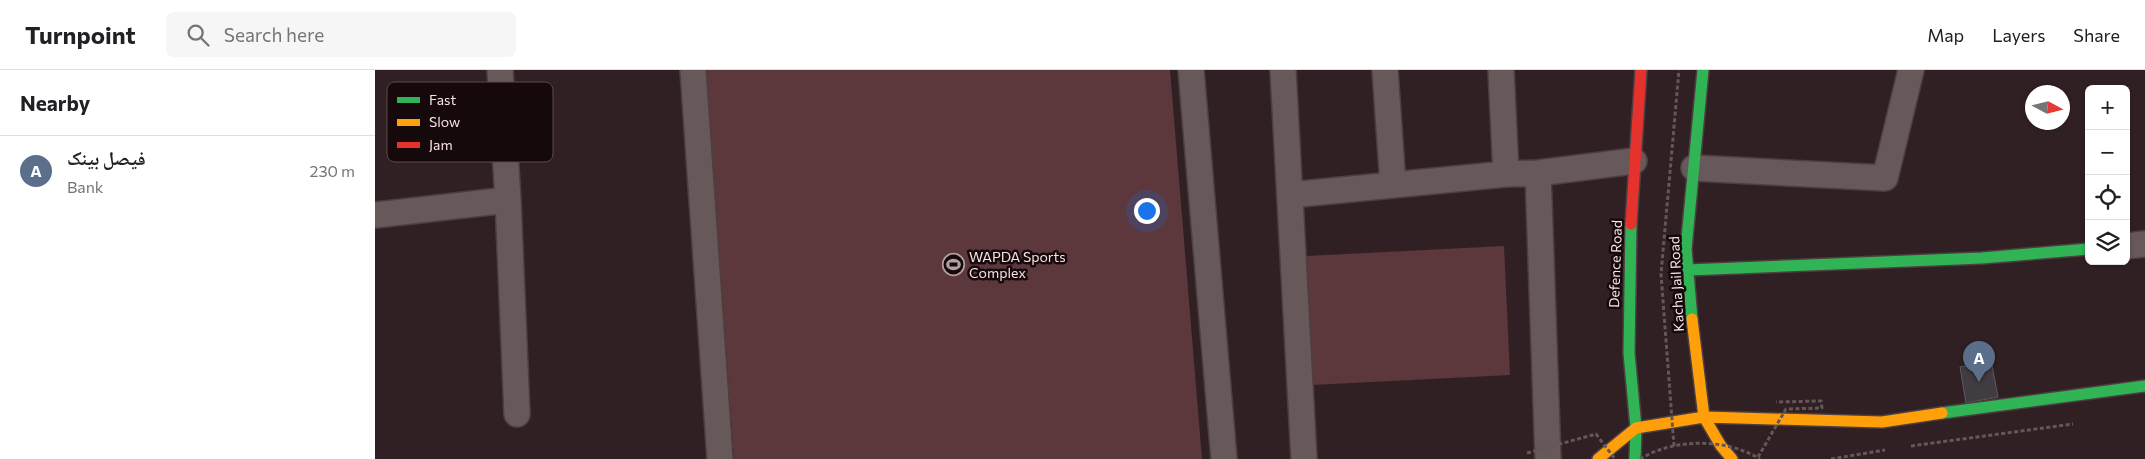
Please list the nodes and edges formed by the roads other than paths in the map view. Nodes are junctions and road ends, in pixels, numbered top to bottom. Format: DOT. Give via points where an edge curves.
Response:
graph roads {
  1 [pos="693,70"];
  2 [pos="1191,70"];
  3 [pos="1283,70"];
  4 [pos="1385,70"];
  5 [pos="1501,70"];
  6 [pos="1641,70"];
  7 [pos="1703,70"];
  8 [pos="1911,70"];
  9 [pos="1634,161"];
  10 [pos="506,162"];
  11 [pos="1694,168"];
  12 [pos="1538,173"];
  13 [pos="1506,174"];
  14 [pos="1393,185"];
  15 [pos="1290,195"];
  16 [pos="508,200"];
  17 [pos="375,215"];
  18 [pos="2145,244"];
  19 [pos="2130,246"];
  20 [pos="2085,249"];
  21 [pos="1688,270"];
  22 [pos="2145,386"];
  23 [pos="517,414"];
  24 [pos="1704,417"];
  25 [pos="1636,428"];
  26 [pos="1537,456"];
  27 [pos="720,459"];
  28 [pos="1224,459"];
  29 [pos="1304,459"];
  30 [pos="1597,459"];
  31 [pos="1635,459"];
  32 [pos="1732,459"];
  1 -- 27 [label="street"];
  2 -- 28 [label="street"];
  3 -- 15 [label="street"];
  4 -- 14 [label="street"];
  5 -- 13 [label="street"];
  6 -- 9 [label="street, Defence Road"];
  7 -- 11 [label="street, Kacha Jail Road"];
  8 -- 11 [label="street" via="1885,178"];
  9 -- 12 [label="street"];
  9 -- 25 [label="street, Defence Road" via="1629,353"];
  10 -- 16 [label="street"];
  11 -- 21 [label="street, Kacha Jail Road" via="1686,249"];
  12 -- 13 [label="street"];
  12 -- 26 [label="street"];
  13 -- 14 [label="street"];
  14 -- 15 [label="street"];
  15 -- 29 [label="street"];
  16 -- 17 [label="street"];
  16 -- 23 [label="street"];
  18 -- 19 [label="street"];
  20 -- 21 [label="street" via="1982,258"];
  21 -- 24 [label="street, Kacha Jail Road"];
  22 -- 24 [label="street" via="1882,422"];
  24 -- 25 [label="street"];
  24 -- 32 [label="street, Kacha Jail Road"];
  25 -- 30 [label="street"];
  25 -- 31 [label="street, Defence Road"];
}
